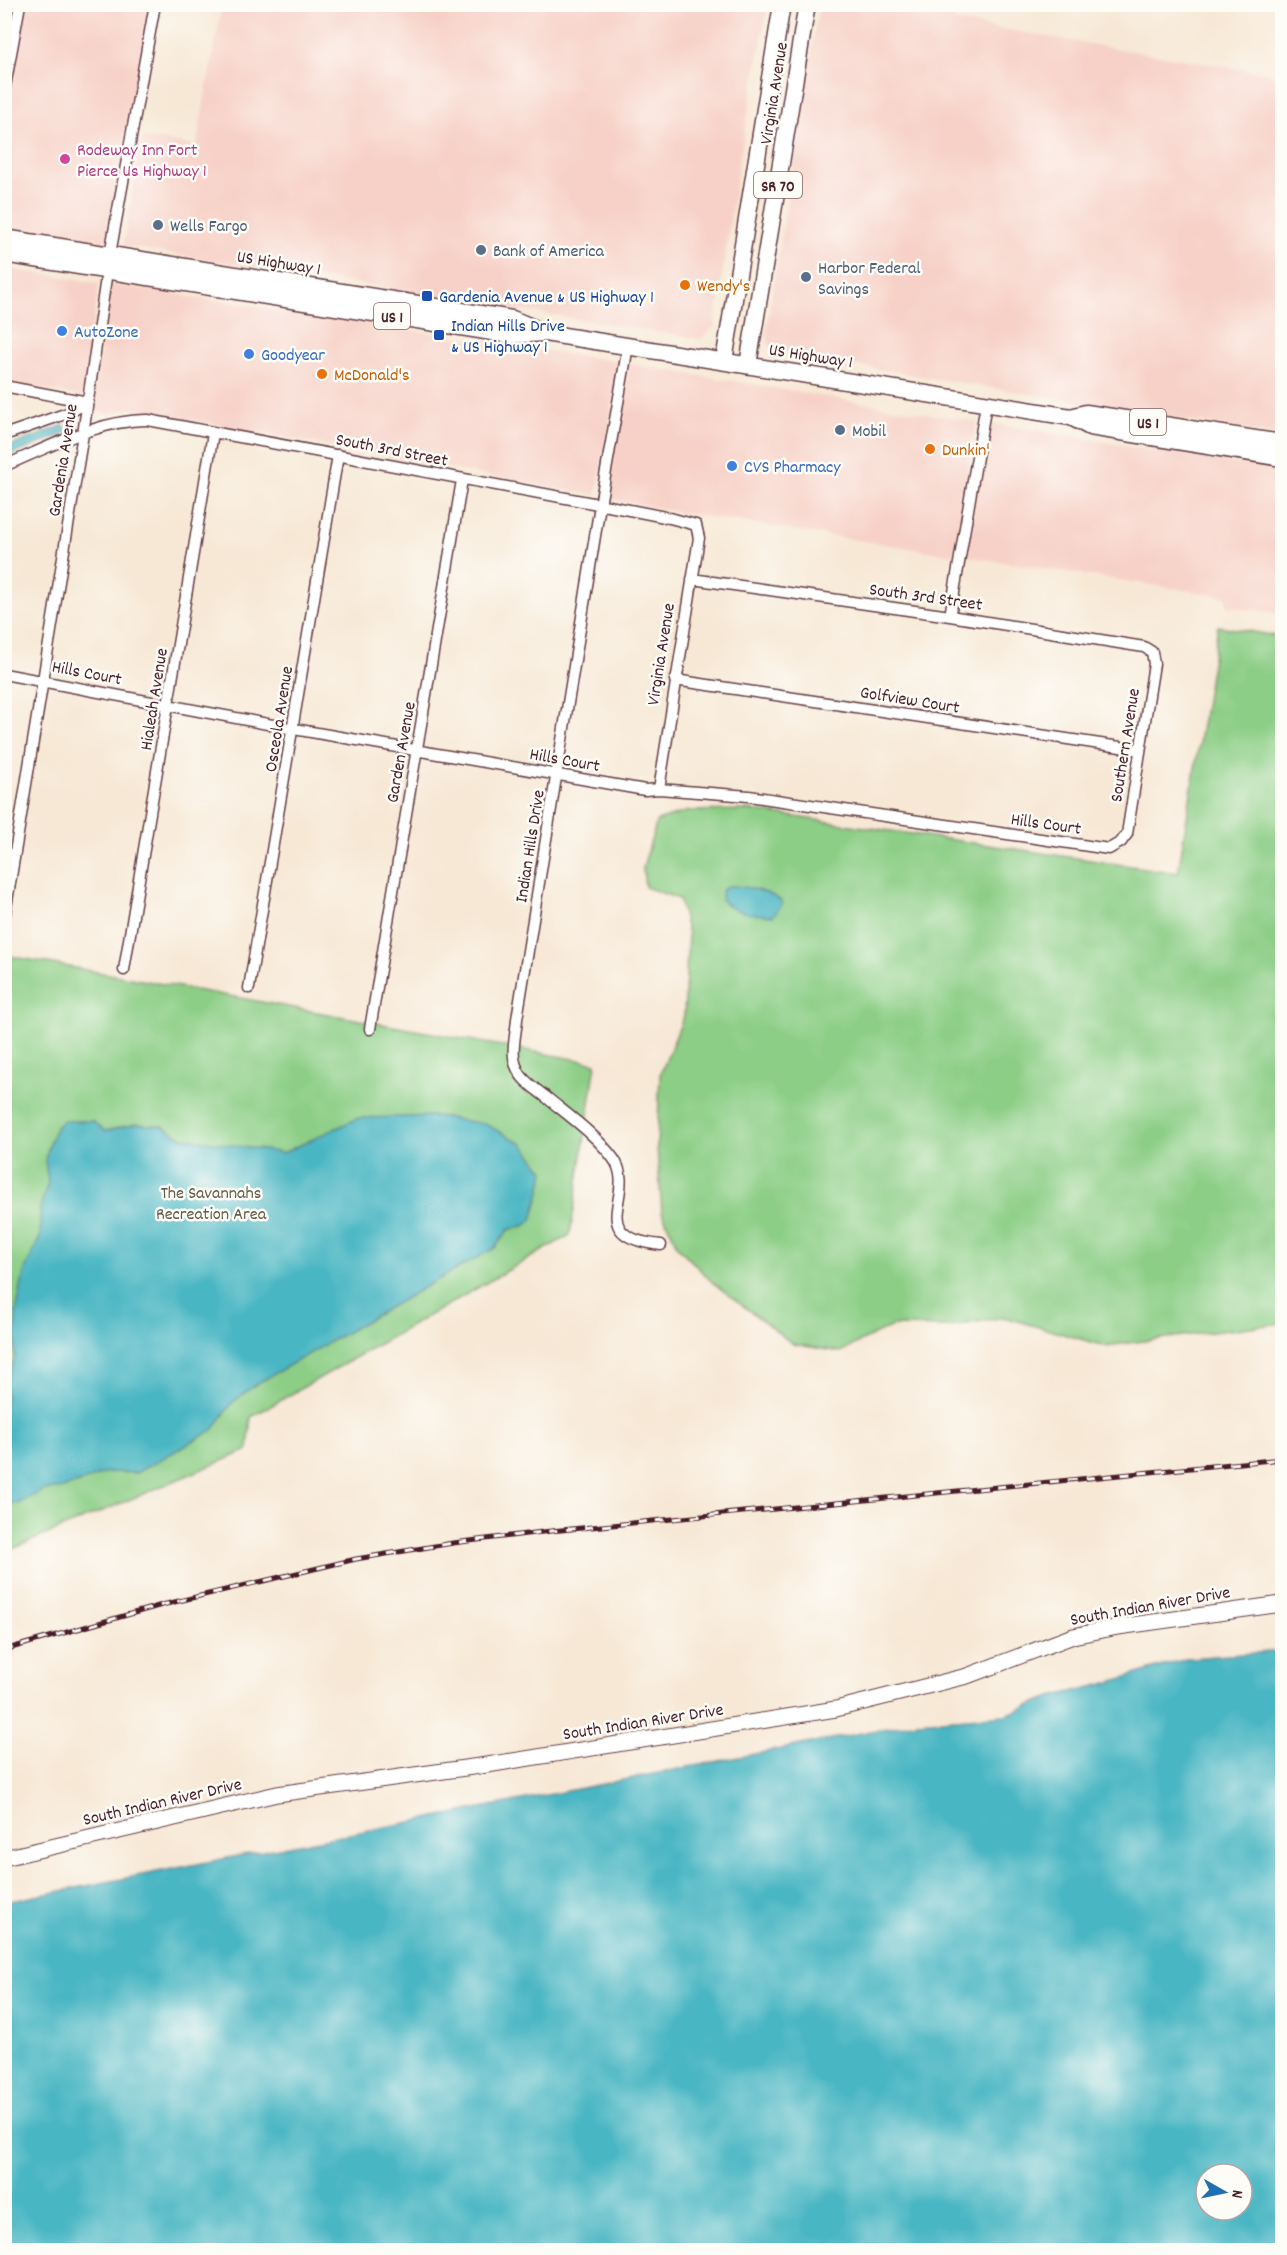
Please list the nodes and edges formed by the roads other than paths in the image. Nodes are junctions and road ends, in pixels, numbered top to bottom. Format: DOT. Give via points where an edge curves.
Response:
graph roads {
  1 [pos="20,4"];
  2 [pos="155,4"];
  3 [pos="782,4"];
  4 [pos="803,8"];
  5 [pos="4,93"];
  6 [pos="4,238"];
  7 [pos="4,255"];
  8 [pos="108,263"];
  9 [pos="299,285"];
  10 [pos="342,292"];
  11 [pos="273,297"];
  12 [pos="310,303"];
  13 [pos="545,333"];
  14 [pos="628,346"];
  15 [pos="724,361"];
  16 [pos="748,365"];
  17 [pos="4,387"];
  18 [pos="58,397"];
  19 [pos="88,402"];
  20 [pos="986,404"];
  21 [pos="60,415"];
  22 [pos="1071,417"];
  23 [pos="213,433"];
  24 [pos="83,434"];
  25 [pos="4,435"];
  26 [pos="1282,443"];
  27 [pos="338,456"];
  28 [pos="1282,458"];
  29 [pos="4,466"];
  30 [pos="462,480"];
  31 [pos="600,505"];
  32 [pos="696,525"];
  33 [pos="692,579"];
  34 [pos="950,616"];
  35 [pos="1152,652"];
  36 [pos="4,674"];
  37 [pos="675,680"];
  38 [pos="44,681"];
  39 [pos="168,705"];
  40 [pos="294,729"];
  41 [pos="1140,750"];
  42 [pos="417,751"];
  43 [pos="557,774"];
  44 [pos="659,789"];
  45 [pos="1121,842"];
  46 [pos="4,920"];
  47 [pos="124,970"];
  48 [pos="249,988"];
  49 [pos="370,1029"];
  50 [pos="661,1245"];
  51 [pos="1282,1604"];
  52 [pos="4,1858"];
  1 -- 5 [label="street"];
  2 -- 8 [label="street, Gardenia Avenue"];
  3 -- 15 [label="main road, Virginia Avenue / SR 70"];
  4 -- 16 [label="main road, Virginia Avenue / SR 70"];
  6 -- 8 [label="main road, US Highway 1 / US 1"];
  7 -- 8 [label="main road, US Highway 1 / US 1"];
  8 -- 9 [label="main road, US Highway 1 / US 1"];
  8 -- 11 [label="main road, US Highway 1 / US 1"];
  8 -- 19 [label="street, Gardenia Avenue"];
  9 -- 10 [label="main road, US Highway 1 / US 1"];
  9 -- 11 [label="main road" via="291,293"];
  10 -- 12 [label="main road"];
  10 -- 13 [label="main road, US Highway 1 / US 1" via="512,319"];
  11 -- 12 [label="main road, US Highway 1 / US 1"];
  12 -- 13 [label="main road, US Highway 1 / US 1" via="511,335"];
  13 -- 14 [label="main road, US Highway 1 / US 1"];
  14 -- 15 [label="main road, US Highway 1 / US 1"];
  14 -- 31 [label="street, Indian Hills Drive"];
  15 -- 16 [label="main road, US Highway 1 / US 1"];
  16 -- 20 [label="main road, US Highway 1 / US 1"];
  17 -- 18 [label="street"];
  18 -- 19 [label="street"];
  18 -- 21 [label="street"];
  19 -- 21 [label="street"];
  19 -- 24 [label="street, Gardenia Avenue"];
  20 -- 22 [label="main road, US Highway 1 / US 1"];
  20 -- 34 [label="street"];
  21 -- 25 [label="street"];
  22 -- 26 [label="main road, US Highway 1 / US 1" via="1086,413"];
  22 -- 28 [label="main road, US Highway 1 / US 1" via="1090,427"];
  23 -- 24 [label="street, South 3rd Street" via="131,420"];
  23 -- 27 [label="street, South 3rd Street"];
  23 -- 39 [label="street, Hialeah Avenue"];
  24 -- 29 [label="street, South 3rd Street"];
  24 -- 38 [label="street, Gardenia Avenue"];
  27 -- 30 [label="street, South 3rd Street"];
  27 -- 40 [label="street, Osceola Avenue"];
  30 -- 31 [label="street, South 3rd Street"];
  30 -- 42 [label="street, Garden Avenue"];
  31 -- 32 [label="street, South 3rd Street"];
  31 -- 43 [label="street, Indian Hills Drive"];
  32 -- 33 [label="street, Virginia Avenue" via="699,538"];
  33 -- 34 [label="street, South 3rd Street"];
  33 -- 37 [label="street, Virginia Avenue"];
  34 -- 35 [label="street, South 3rd Street" via="1144,647"];
  35 -- 41 [label="street, Southern Avenue" via="1154,664"];
  36 -- 38 [label="street, Hills Court"];
  37 -- 41 [label="street, Golfview Court"];
  37 -- 44 [label="street, Virginia Avenue"];
  38 -- 39 [label="street, Hills Court"];
  38 -- 46 [label="street, Gardenia Avenue"];
  39 -- 40 [label="street, Hills Court"];
  39 -- 47 [label="street, Hialeah Avenue"];
  40 -- 42 [label="street, Hills Court"];
  40 -- 48 [label="street, Osceola Avenue"];
  41 -- 45 [label="street, Southern Avenue" via="1127,834"];
  42 -- 43 [label="street, Hills Court"];
  42 -- 49 [label="street, Garden Avenue"];
  43 -- 44 [label="street, Hills Court" via="645,790"];
  43 -- 50 [label="street, Indian Hills Drive" via="514,1057 517,1070 527,1081 595,1138 615,1161 620,1179 615,1220 622,1231 632,1240"];
  44 -- 45 [label="street, Hills Court" via="749,796 1109,849"];
  51 -- 52 [label="main road, South Indian River Drive" via="1073,1636 967,1676 836,1709 498,1764 277,1794"];
}
